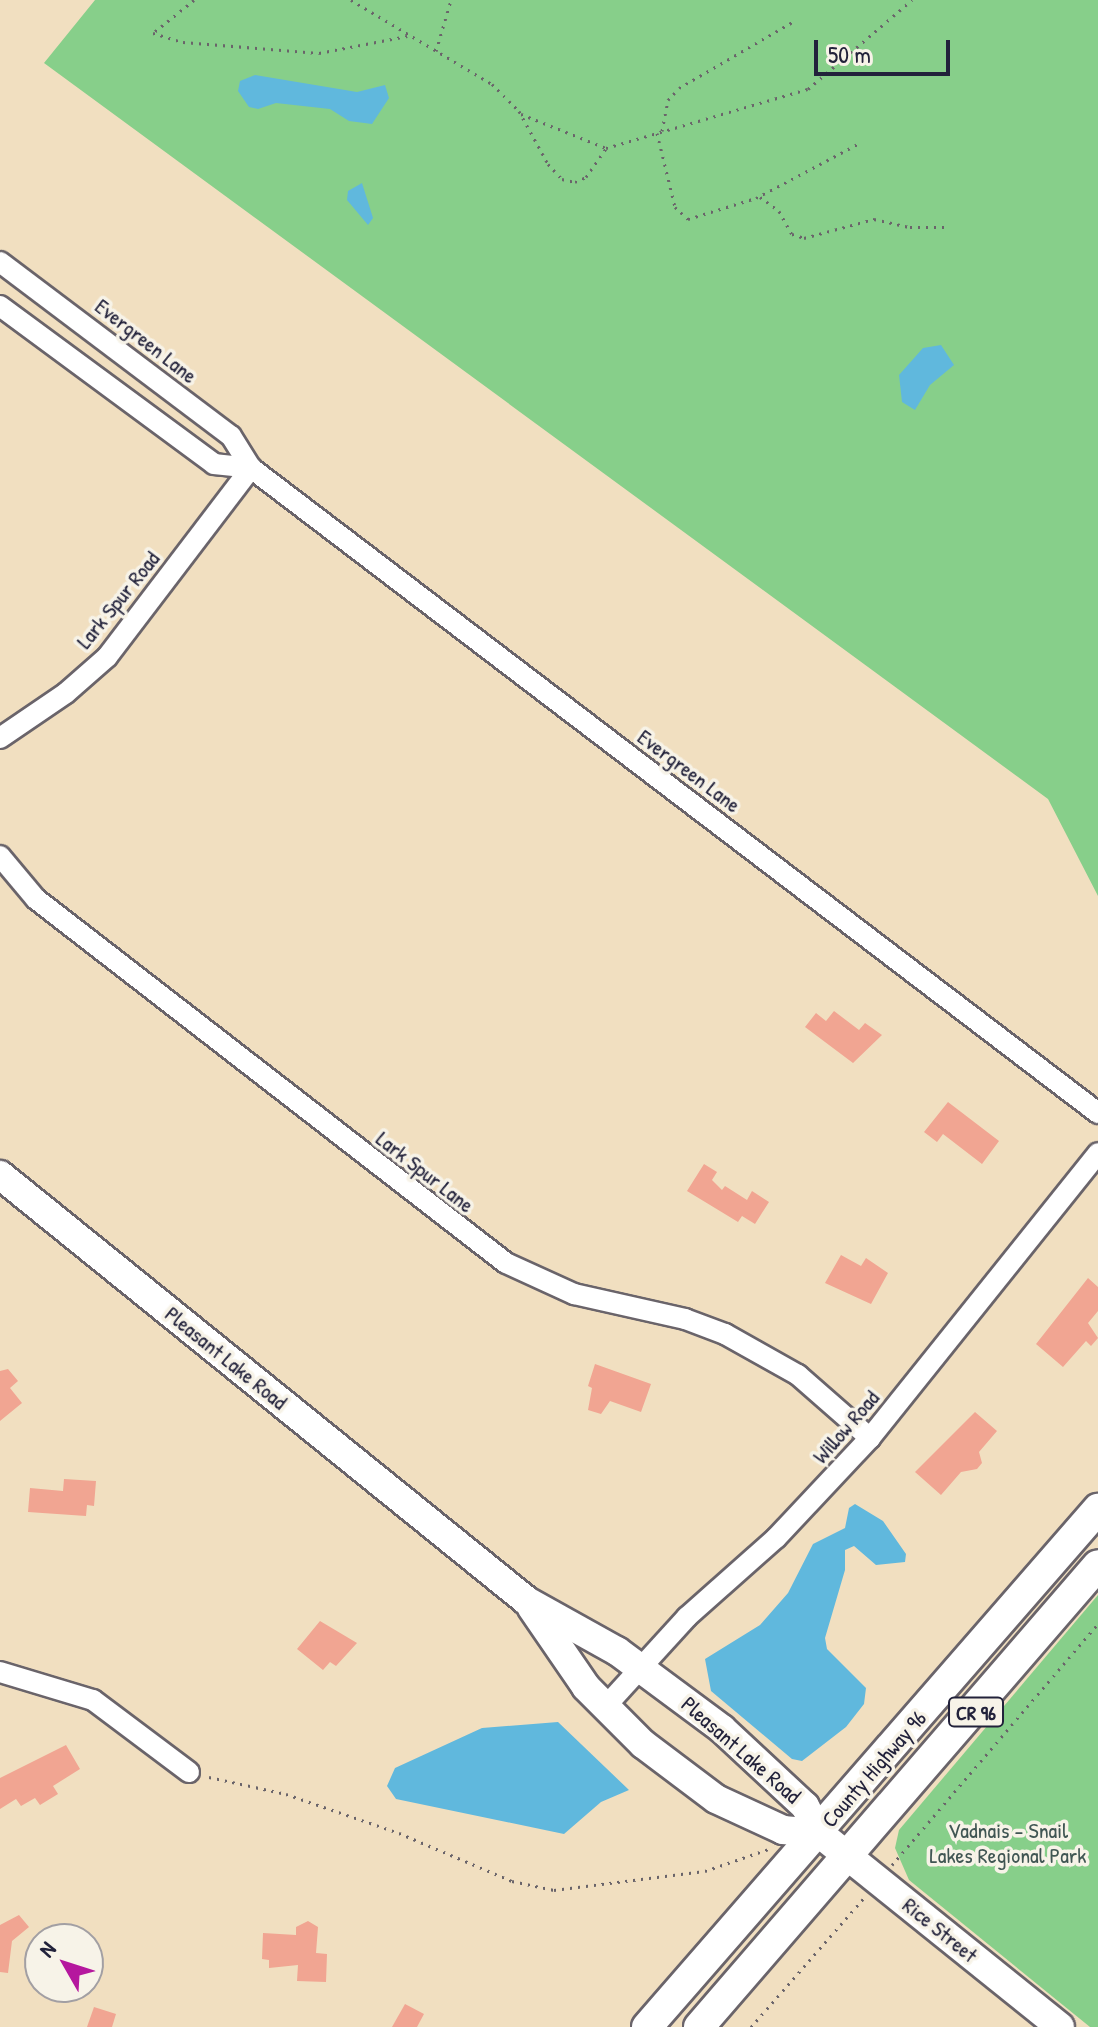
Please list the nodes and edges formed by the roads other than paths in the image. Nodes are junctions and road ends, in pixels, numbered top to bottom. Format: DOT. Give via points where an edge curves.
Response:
graph roads {
  1 [pos="0,262"];
  2 [pos="0,306"];
  3 [pos="251,468"];
  4 [pos="0,738"];
  5 [pos="0,856"];
  6 [pos="1098,1113"];
  7 [pos="1098,1153"];
  8 [pos="0,1175"];
  9 [pos="870,1438"];
  10 [pos="1098,1509"];
  11 [pos="1098,1565"];
  12 [pos="527,1601"];
  13 [pos="642,1668"];
  14 [pos="0,1672"];
  15 [pos="604,1708"];
  16 [pos="189,1772"];
  17 [pos="819,1833"];
  18 [pos="850,1857"];
  19 [pos="647,2027"];
  20 [pos="699,2027"];
  21 [pos="1060,2027"];
  1 -- 3 [label="street, Evergreen Lane" via="231,436"];
  2 -- 3 [label="street, Evergreen Lane" via="214,464"];
  3 -- 4 [label="street, Lark Spur Road" via="107,657"];
  3 -- 6 [label="street, Evergreen Lane"];
  5 -- 9 [label="street, Lark Spur Lane" via="36,899 506,1263 574,1294 685,1319 725,1334 798,1375"];
  7 -- 9 [label="street, Willow Road"];
  8 -- 12 [label="street, Pleasant Lake Road"];
  9 -- 13 [label="street, Willow Road"];
  10 -- 17 [label="main road, County Highway 96 / CR 96"];
  11 -- 18 [label="main road, County Highway 96 / CR 96"];
  12 -- 13 [label="street, Pleasant Lake Road"];
  12 -- 15 [label="street, Pleasant Lake Road"];
  13 -- 15 [label="street, Willow Road"];
  13 -- 17 [label="street, Pleasant Lake Road" via="752,1754 805,1806"];
  14 -- 16 [label="street" via="93,1700"];
  15 -- 17 [label="street, Pleasant Lake Road" via="716,1799 783,1830"];
  17 -- 18 [label="street, Rice Street"];
  17 -- 19 [label="main road, County Highway 96 / CR 96"];
  18 -- 20 [label="main road, County Highway 96 / CR 96"];
  18 -- 21 [label="street, Rice Street"];
}
